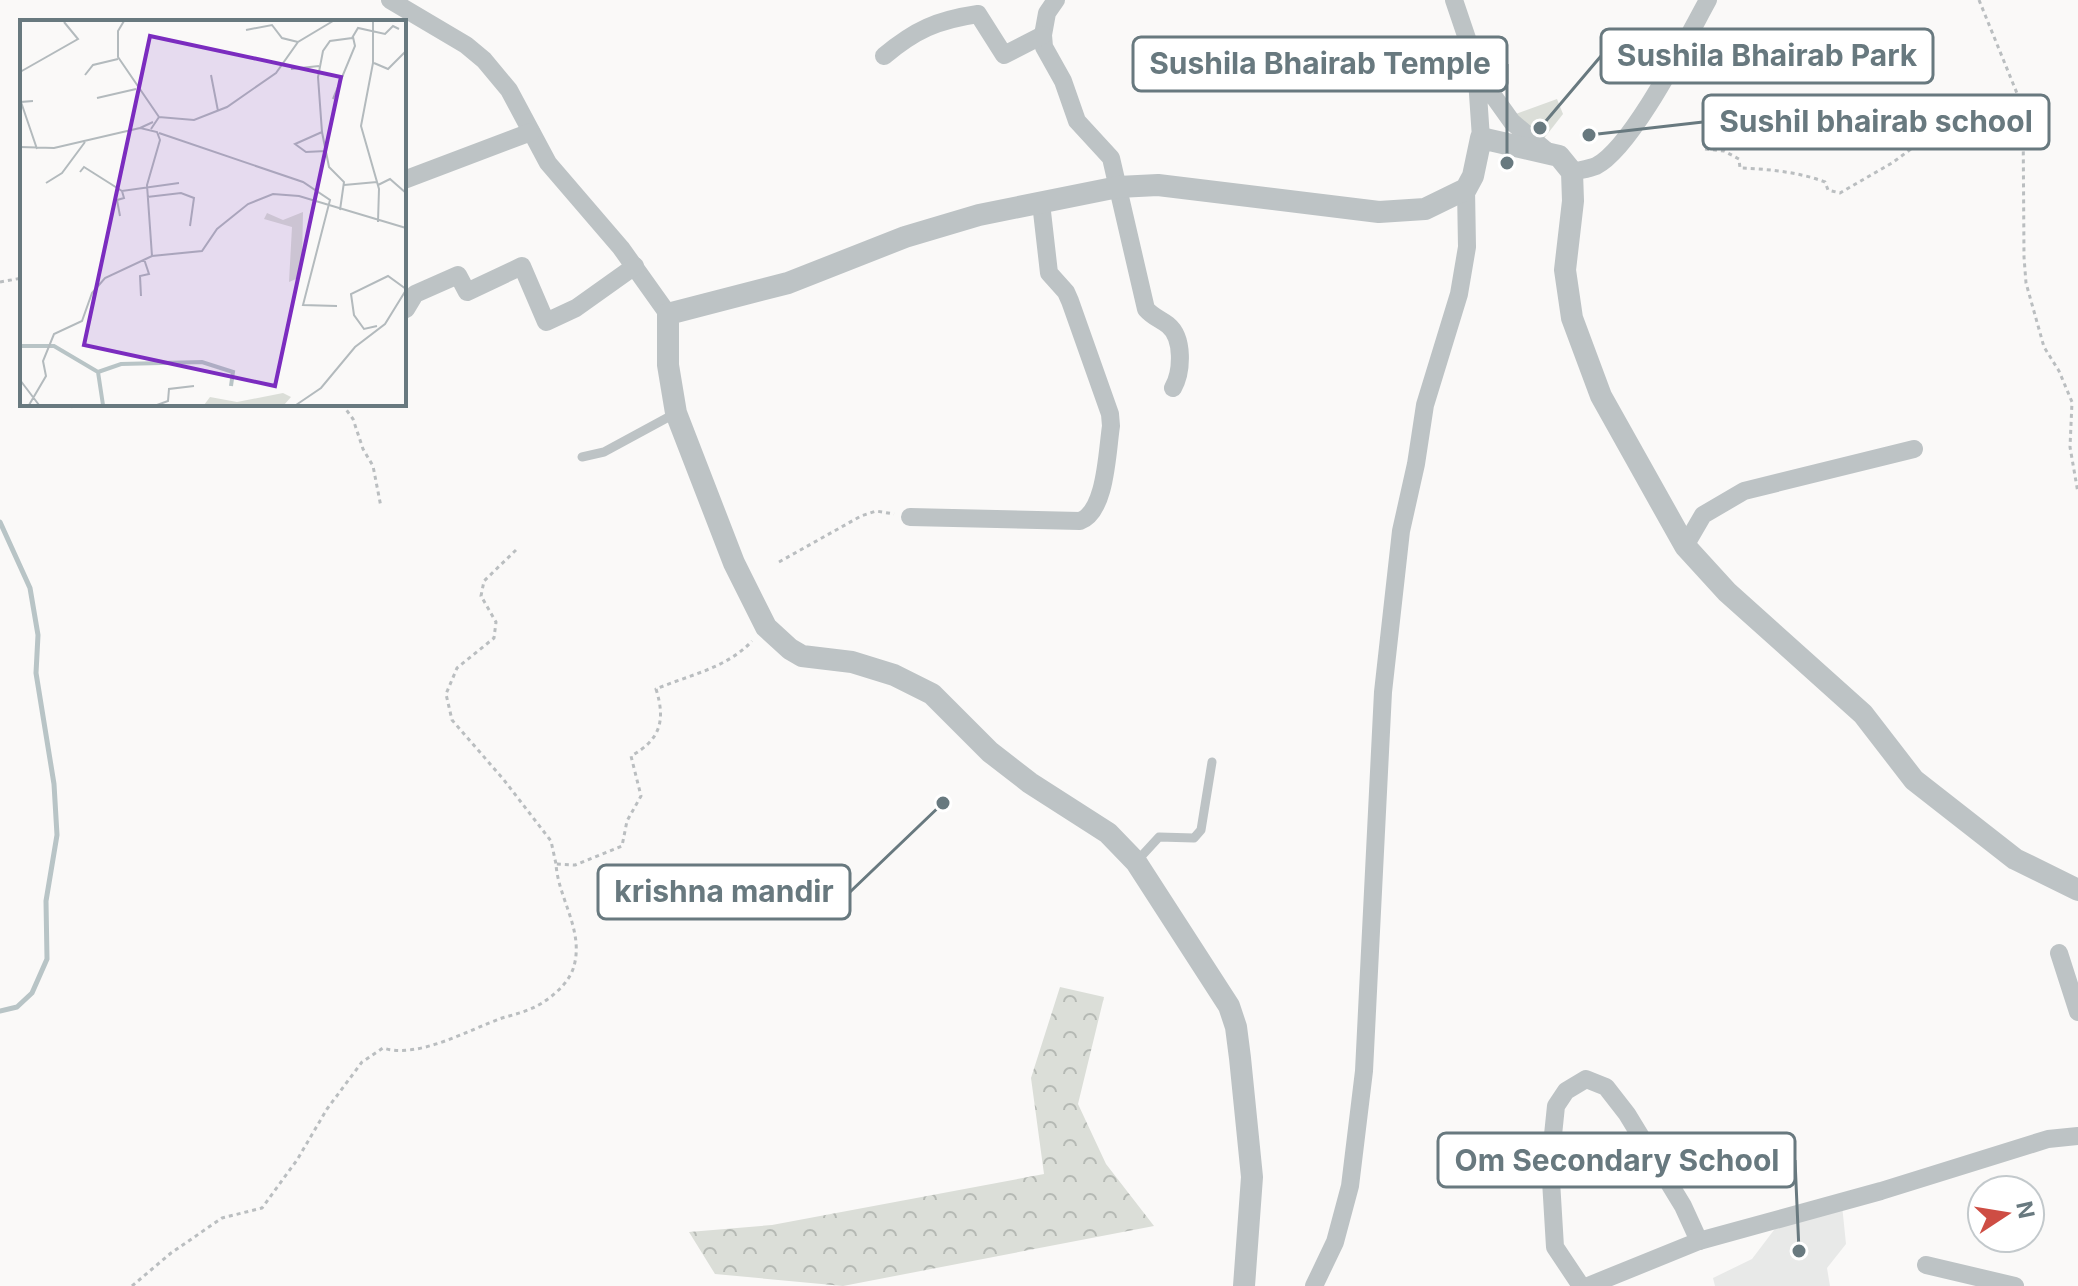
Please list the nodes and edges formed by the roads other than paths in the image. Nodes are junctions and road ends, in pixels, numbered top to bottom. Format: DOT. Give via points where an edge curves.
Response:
graph roads {
  1 [pos="390,0"];
  2 [pos="1056,0"];
  3 [pos="1454,0"];
  4 [pos="1708,0"];
  5 [pos="1043,35"];
  6 [pos="884,56"];
  7 [pos="1476,65"];
  8 [pos="531,132"];
  9 [pos="1481,138"];
  10 [pos="1550,154"];
  11 [pos="1572,172"];
  12 [pos="406,179"];
  13 [pos="1118,187"];
  14 [pos="1466,189"];
  15 [pos="1041,203"];
  16 [pos="635,266"];
  17 [pos="406,309"];
  18 [pos="668,314"];
  19 [pos="1173,388"];
  20 [pos="676,413"];
  21 [pos="1914,449"];
  22 [pos="582,457"];
  23 [pos="910,517"];
  24 [pos="1685,546"];
  25 [pos="1212,762"];
  26 [pos="1136,862"];
  27 [pos="2078,890"];
  28 [pos="2059,953"];
  29 [pos="2078,1012"];
  30 [pos="2078,1136"];
  31 [pos="1699,1241"];
  32 [pos="1926,1265"];
  33 [pos="1244,1286"];
  34 [pos="1314,1286"];
  35 [pos="1581,1286"];
  36 [pos="1588,1286"];
  37 [pos="2015,1286"];
  1 -- 8 [label="street" via="484,60 509,90"];
  2 -- 5 [label="street"];
  3 -- 7 [label="street"];
  4 -- 11 [label="street" via="1660,88 1625,138 1597,165"];
  5 -- 6 [label="street" via="1004,55 978,14 922,28"];
  5 -- 13 [label="street" via="1077,121 1111,158"];
  7 -- 9 [label="street"];
  7 -- 10 [label="street" via="1512,122"];
  8 -- 12 [label="street"];
  8 -- 16 [label="street" via="548,163"];
  9 -- 10 [label="street"];
  9 -- 14 [label="street"];
  10 -- 11 [label="street" via="1559,156"];
  11 -- 24 [label="street" via="1565,270 1572,318 1601,396"];
  13 -- 14 [label="street" via="1158,185 1379,212 1425,209"];
  13 -- 15 [label="street"];
  13 -- 19 [label="street" via="1146,309 1167,324 1176,340 1179,370"];
  14 -- 34 [label="street" via="1467,247 1425,405 1400,546 1383,692 1364,1071 1350,1186 1335,1242"];
  15 -- 18 [label="street" via="905,237 788,283"];
  15 -- 23 [label="street" via="1049,273 1070,301 1110,414 1097,505 1080,521"];
  16 -- 17 [label="street" via="576,308 546,322 522,266 467,292 458,275 415,294"];
  16 -- 18 [label="street"];
  18 -- 20 [label="street" via="668,365"];
  20 -- 22 [label="lane" via="604,452"];
  20 -- 26 [label="street" via="734,563 766,627 802,656 852,662 932,694 990,752 1108,833"];
  21 -- 24 [label="street" via="1744,491 1703,515"];
  24 -- 27 [label="street" via="1727,592 1863,714 1914,780 2015,859"];
  25 -- 26 [label="lane" via="1201,830 1194,838 1159,837"];
  26 -- 33 [label="street" via="1229,1006 1236,1027 1252,1177"];
  28 -- 29 [label="street"];
  30 -- 31 [label="street" via="2048,1139"];
  31 -- 35 [label="street" via="1627,1114 1606,1087 1586,1079 1566,1091 1556,1106 1550,1164 1555,1247"];
  31 -- 36 [label="street"];
  32 -- 37 [label="street"];
}
